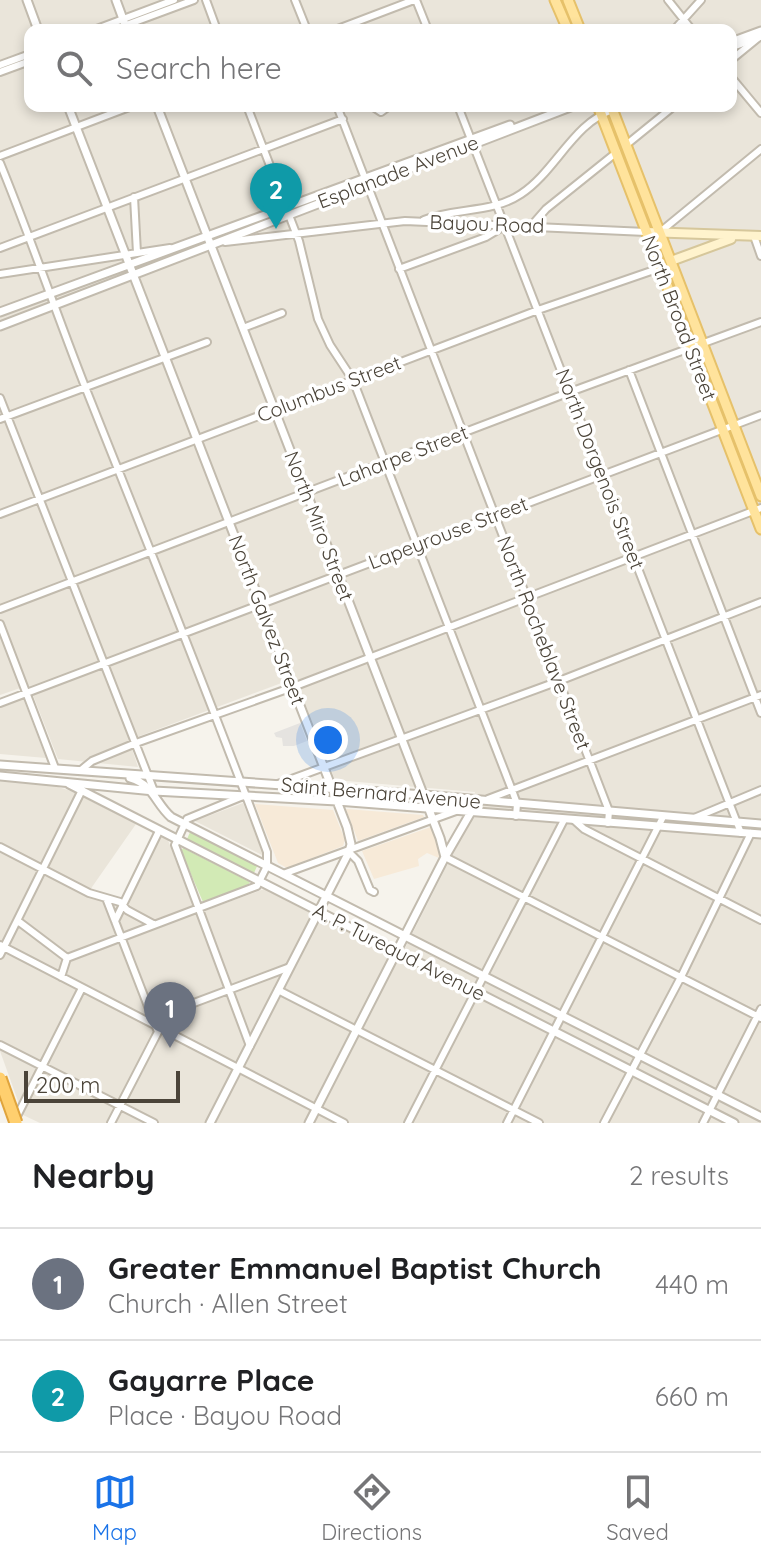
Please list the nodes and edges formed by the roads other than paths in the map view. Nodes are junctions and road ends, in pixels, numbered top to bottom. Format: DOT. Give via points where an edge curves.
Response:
graph roads {
  1 [pos="27,0"];
  2 [pos="116,0"];
  3 [pos="174,0"];
  4 [pos="194,0"];
  5 [pos="206,0"];
  6 [pos="295,0"];
  7 [pos="415,0"];
  8 [pos="555,0"];
  9 [pos="569,0"];
  10 [pos="668,0"];
  11 [pos="701,0"];
  12 [pos="684,19"];
  13 [pos="36,24"];
  14 [pos="125,24"];
  15 [pos="127,24"];
  16 [pos="128,24"];
  17 [pos="215,24"];
  18 [pos="305,24"];
  19 [pos="351,24"];
  20 [pos="425,24"];
  21 [pos="565,24"];
  22 [pos="578,24"];
  23 [pos="679,24"];
  24 [pos="688,24"];
  25 [pos="761,33"];
  26 [pos="737,43"];
  27 [pos="737,55"];
  28 [pos="24,56"];
  29 [pos="24,63"];
  30 [pos="0,65"];
  31 [pos="0,72"];
  32 [pos="737,84"];
  33 [pos="70,112"];
  34 [pos="116,112"];
  35 [pos="159,112"];
  36 [pos="249,112"];
  37 [pos="340,112"];
  38 [pos="460,112"];
  39 [pos="546,112"];
  40 [pos="556,112"];
  41 [pos="597,112"];
  42 [pos="600,112"];
  43 [pos="614,112"];
  44 [pos="667,112"];
  45 [pos="761,113"];
  46 [pos="343,119"];
  47 [pos="76,127"];
  48 [pos="472,141"];
  49 [pos="627,145"];
  50 [pos="263,149"];
  51 [pos="761,149"];
  52 [pos="616,153"];
  53 [pos="0,156"];
  54 [pos="0,163"];
  55 [pos="635,168"];
  56 [pos="623,171"];
  57 [pos="185,178"];
  58 [pos="366,181"];
  59 [pos="134,197"];
  60 [pos="499,206"];
  61 [pos="107,208"];
  62 [pos="287,210"];
  63 [pos="421,221"];
  64 [pos="381,222"];
  65 [pos="507,225"];
  66 [pos="532,225"];
  67 [pos="660,232"];
  68 [pos="297,235"];
  69 [pos="648,236"];
  70 [pos="737,236"];
  71 [pos="758,236"];
  72 [pos="30,237"];
  73 [pos="211,242"];
  74 [pos="0,248"];
  75 [pos="170,248"];
  76 [pos="137,253"];
  77 [pos="125,254"];
  78 [pos="761,256"];
  79 [pos="671,261"];
  80 [pos="129,264"];
  81 [pos="41,268"];
  82 [pos="660,268"];
  83 [pos="399,269"];
  84 [pos="0,274"];
  85 [pos="134,275"];
  86 [pos="49,294"];
  87 [pos="54,307"];
  88 [pos="538,310"];
  89 [pos="0,312"];
  90 [pos="282,313"];
  91 [pos="761,322"];
  92 [pos="0,326"];
  93 [pos="243,328"];
  94 [pos="207,342"];
  95 [pos="702,343"];
  96 [pos="691,348"];
  97 [pos="430,351"];
  98 [pos="166,359"];
  99 [pos="629,370"];
  100 [pos="353,380"];
  101 [pos="86,389"];
  102 [pos="570,392"];
  103 [pos="0,398"];
  104 [pos="274,409"];
  105 [pos="761,415"];
  106 [pos="4,418"];
  107 [pos="733,425"];
  108 [pos="722,429"];
  109 [pos="463,433"];
  110 [pos="197,439"];
  111 [pos="661,453"];
  112 [pos="384,463"];
  113 [pos="119,469"];
  114 [pos="602,474"];
  115 [pos="307,493"];
  116 [pos="761,496"];
  117 [pos="40,498"];
  118 [pos="757,509"];
  119 [pos="0,514"];
  120 [pos="495,516"];
  121 [pos="229,522"];
  122 [pos="761,529"];
  123 [pos="692,534"];
  124 [pos="417,546"];
  125 [pos="153,551"];
  126 [pos="634,556"];
  127 [pos="338,575"];
  128 [pos="71,582"];
  129 [pos="526,598"];
  130 [pos="761,602"];
  131 [pos="261,604"];
  132 [pos="0,609"];
  133 [pos="724,616"];
  134 [pos="0,624"];
  135 [pos="449,628"];
  136 [pos="181,633"];
  137 [pos="665,638"];
  138 [pos="370,657"];
  139 [pos="104,662"];
  140 [pos="559,681"];
  141 [pos="293,687"];
  142 [pos="27,694"];
  143 [pos="758,696"];
  144 [pos="0,703"];
  145 [pos="481,710"];
  146 [pos="761,713"];
  147 [pos="214,716"];
  148 [pos="698,721"];
  149 [pos="402,739"];
  150 [pos="136,743"];
  151 [pos="590,762"];
  152 [pos="1,766"];
  153 [pos="324,767"];
  154 [pos="55,768"];
  155 [pos="81,770"];
  156 [pos="108,773"];
  157 [pos="0,776"];
  158 [pos="147,776"];
  159 [pos="241,783"];
  160 [pos="278,784"];
  161 [pos="81,786"];
  162 [pos="332,789"];
  163 [pos="512,790"];
  164 [pos="761,790"];
  165 [pos="154,791"];
  166 [pos="246,795"];
  167 [pos="424,795"];
  168 [pos="337,801"];
  169 [pos="481,801"];
  170 [pos="730,802"];
  171 [pos="517,804"];
  172 [pos="429,808"];
  173 [pos="458,811"];
  174 [pos="609,811"];
  175 [pos="471,812"];
  176 [pos="516,816"];
  177 [pos="663,817"];
  178 [pos="693,818"];
  179 [pos="433,819"];
  180 [pos="564,820"];
  181 [pos="574,820"];
  182 [pos="738,822"];
  183 [pos="608,823"];
  184 [pos="184,824"];
  185 [pos="761,824"];
  186 [pos="658,827"];
  187 [pos="159,831"];
  188 [pos="741,833"];
  189 [pos="751,833"];
  190 [pos="761,834"];
  191 [pos="177,840"];
  192 [pos="0,847"];
  193 [pos="349,852"];
  194 [pos="445,857"];
  195 [pos="641,859"];
  196 [pos="267,866"];
  197 [pos="44,870"];
  198 [pos="283,874"];
  199 [pos="259,881"];
  200 [pos="374,892"];
  201 [pos="326,896"];
  202 [pos="524,897"];
  203 [pos="106,898"];
  204 [pos="719,900"];
  205 [pos="124,906"];
  206 [pos="199,908"];
  207 [pos="318,912"];
  208 [pos="761,920"];
  209 [pos="18,921"];
  210 [pos="115,921"];
  211 [pos="154,925"];
  212 [pos="405,936"];
  213 [pos="121,937"];
  214 [pos="601,937"];
  215 [pos="2,946"];
  216 [pos="397,952"];
  217 [pos="0,955"];
  218 [pos="67,958"];
  219 [pos="290,967"];
  220 [pos="483,976"];
  221 [pos="61,977"];
  222 [pos="681,977"];
  223 [pos="82,988"];
  224 [pos="230,989"];
  225 [pos="278,990"];
  226 [pos="475,991"];
  227 [pos="760,1014"];
  228 [pos="561,1016"];
  229 [pos="155,1025"];
  230 [pos="357,1030"];
  231 [pos="553,1031"];
  232 [pos="0,1045"];
  233 [pos="250,1046"];
  234 [pos="639,1055"];
  235 [pos="42,1065"];
  236 [pos="238,1069"];
  237 [pos="435,1070"];
  238 [pos="631,1071"];
  239 [pos="0,1078"];
  240 [pos="717,1095"];
  241 [pos="120,1105"];
  242 [pos="317,1109"];
  243 [pos="514,1110"];
  244 [pos="709,1111"];
  245 [pos="761,1117"];
  246 [pos="15,1123"];
  247 [pos="111,1123"];
  248 [pos="154,1123"];
  249 [pos="210,1123"];
  250 [pos="309,1123"];
  251 [pos="344,1123"];
  252 [pos="408,1123"];
  253 [pos="507,1123"];
  254 [pos="539,1123"];
  255 [pos="604,1123"];
  256 [pos="703,1123"];
  257 [pos="734,1123"];
  1 -- 13 [label="street"];
  2 -- 14 [label="street"];
  3 -- 15 [label="street"];
  4 -- 16 [label="street"];
  5 -- 17 [label="street"];
  6 -- 18 [label="street"];
  7 -- 19 [label="street"];
  7 -- 20 [label="street"];
  8 -- 21 [label="main road"];
  9 -- 22 [label="main road"];
  10 -- 12 [label="street"];
  11 -- 12 [label="street"];
  12 -- 23 [label="street"];
  12 -- 24 [label="street"];
  25 -- 26 [label="street"];
  25 -- 27 [label="street"];
  28 -- 30 [label="street"];
  29 -- 31 [label="street"];
  32 -- 45 [label="street"];
  33 -- 47 [label="street, North Galvez Street"];
  34 -- 47 [label="street"];
  35 -- 57 [label="street, North Miro Street"];
  36 -- 50 [label="street"];
  37 -- 46 [label="street, North Rocheblave Street"];
  38 -- 48 [label="street, North Dorgenois Street"];
  39 -- 48 [label="street, Esplanade Avenue"];
  40 -- 48 [label="street, Esplanade Avenue"];
  41 -- 60 [label="street" via="530,188"];
  42 -- 52 [label="main road, North Broad Street"];
  43 -- 49 [label="main road, North Broad Street"];
  44 -- 49 [label="street"];
  46 -- 50 [label="street"];
  46 -- 58 [label="street, North Rocheblave Street"];
  47 -- 53 [label="street"];
  47 -- 61 [label="street, North Galvez Street"];
  48 -- 58 [label="street, Esplanade Avenue"];
  48 -- 60 [label="street, North Dorgenois Street"];
  49 -- 52 [label="street"];
  49 -- 55 [label="main road, North Broad Street"];
  50 -- 57 [label="street"];
  50 -- 62 [label="street"];
  51 -- 67 [label="street"];
  52 -- 56 [label="main road, North Broad Street"];
  52 -- 66 [label="street"];
  54 -- 72 [label="street"];
  55 -- 56 [label="main road"];
  55 -- 67 [label="main road, North Broad Street"];
  56 -- 69 [label="main road, North Broad Street"];
  57 -- 59 [label="street"];
  57 -- 73 [label="street, North Miro Street"];
  58 -- 62 [label="street, Esplanade Avenue"];
  58 -- 64 [label="street, North Rocheblave Street"];
  59 -- 61 [label="street"];
  59 -- 76 [label="street"];
  60 -- 63 [label="street"];
  60 -- 65 [label="street, North Dorgenois Street"];
  61 -- 72 [label="street"];
  61 -- 77 [label="street, North Galvez Street"];
  62 -- 68 [label="street"];
  62 -- 73 [label="street, Esplanade Avenue"];
  63 -- 64 [label="street, Bayou Road"];
  63 -- 65 [label="street, Bayou Road"];
  64 -- 68 [label="street, Bayou Road"];
  64 -- 83 [label="street, North Rocheblave Street"];
  65 -- 66 [label="street, Bayou Road"];
  65 -- 83 [label="street"];
  65 -- 88 [label="street, North Dorgenois Street"];
  66 -- 69 [label="street, Bayou Road"];
  67 -- 69 [label="main road, Bayou Road"];
  67 -- 70 [label="main road, Bayou Road"];
  67 -- 79 [label="main road, North Broad Street"];
  68 -- 73 [label="street, Bayou Road"];
  68 -- 100 [label="street" via="318,319"];
  69 -- 79 [label="main road"];
  69 -- 82 [label="main road, North Broad Street"];
  70 -- 71 [label="main road, Bayou Road"];
  70 -- 79 [label="main road"];
  71 -- 78 [label="street"];
  72 -- 74 [label="street"];
  72 -- 81 [label="street"];
  73 -- 75 [label="street, Esplanade Avenue"];
  73 -- 85 [label="street, Esplanade Avenue"];
  73 -- 93 [label="street, North Miro Street"];
  75 -- 76 [label="street"];
  75 -- 80 [label="street, Esplanade Avenue"];
  76 -- 77 [label="street"];
  77 -- 80 [label="street, North Galvez Street"];
  77 -- 81 [label="street"];
  79 -- 95 [label="main road, North Broad Street"];
  80 -- 85 [label="street, North Galvez Street"];
  80 -- 86 [label="street, Esplanade Avenue"];
  81 -- 84 [label="street"];
  81 -- 86 [label="street"];
  82 -- 88 [label="street, Columbus Street"];
  82 -- 96 [label="main road, North Broad Street"];
  83 -- 97 [label="street, North Rocheblave Street"];
  85 -- 87 [label="street, Esplanade Avenue"];
  85 -- 98 [label="street, North Galvez Street"];
  86 -- 87 [label="street"];
  86 -- 89 [label="street, Esplanade Avenue"];
  87 -- 92 [label="street, Esplanade Avenue"];
  87 -- 101 [label="street"];
  88 -- 97 [label="street, Columbus Street"];
  88 -- 102 [label="street, North Dorgenois Street"];
  90 -- 93 [label="street"];
  91 -- 95 [label="street, Laharpe Street"];
  93 -- 104 [label="street, North Miro Street"];
  94 -- 98 [label="street"];
  95 -- 96 [label="street, Laharpe Street"];
  95 -- 107 [label="main road, North Broad Street"];
  96 -- 99 [label="street, Laharpe Street"];
  96 -- 108 [label="main road, North Broad Street"];
  97 -- 100 [label="street, Columbus Street"];
  97 -- 109 [label="street, North Rocheblave Street"];
  98 -- 101 [label="street"];
  98 -- 110 [label="street, North Galvez Street"];
  99 -- 102 [label="street, Laharpe Street"];
  99 -- 111 [label="street"];
  100 -- 104 [label="street, Columbus Street"];
  100 -- 112 [label="street"];
  101 -- 106 [label="street"];
  101 -- 113 [label="street"];
  102 -- 109 [label="street, Laharpe Street"];
  102 -- 114 [label="street, North Dorgenois Street"];
  103 -- 106 [label="street"];
  104 -- 110 [label="street, Columbus Street"];
  104 -- 115 [label="street, North Miro Street"];
  105 -- 107 [label="street, Lapeyrouse Street"];
  106 -- 117 [label="street"];
  107 -- 108 [label="street, Lapeyrouse Street"];
  107 -- 116 [label="main road, North Broad Street"];
  108 -- 111 [label="street, Lapeyrouse Street"];
  108 -- 118 [label="main road, North Broad Street"];
  109 -- 112 [label="street, Laharpe Street"];
  109 -- 120 [label="street, North Rocheblave Street"];
  110 -- 113 [label="street, Columbus Street"];
  110 -- 121 [label="street, North Galvez Street"];
  111 -- 114 [label="street, Lapeyrouse Street"];
  111 -- 123 [label="street"];
  112 -- 115 [label="street, Laharpe Street"];
  112 -- 124 [label="street"];
  113 -- 117 [label="street, Columbus Street"];
  113 -- 125 [label="street"];
  114 -- 120 [label="street, Lapeyrouse Street"];
  114 -- 126 [label="street, North Dorgenois Street"];
  115 -- 121 [label="street, Laharpe Street"];
  115 -- 127 [label="street, North Miro Street"];
  117 -- 119 [label="street, Columbus Street"];
  117 -- 128 [label="street"];
  118 -- 122 [label="main road, North Broad Street"];
  118 -- 123 [label="street"];
  120 -- 124 [label="street, Lapeyrouse Street"];
  120 -- 129 [label="street, North Rocheblave Street"];
  121 -- 125 [label="street, Laharpe Street"];
  121 -- 131 [label="street, North Galvez Street"];
  123 -- 126 [label="street"];
  123 -- 133 [label="street"];
  124 -- 127 [label="street, Lapeyrouse Street"];
  124 -- 135 [label="street"];
  125 -- 128 [label="street, Laharpe Street"];
  125 -- 136 [label="street"];
  126 -- 129 [label="street"];
  126 -- 137 [label="street, North Dorgenois Street"];
  127 -- 131 [label="street, Lapeyrouse Street"];
  127 -- 138 [label="street, North Miro Street"];
  128 -- 132 [label="street, Laharpe Street"];
  128 -- 139 [label="street"];
  129 -- 135 [label="street"];
  129 -- 140 [label="street, North Rocheblave Street"];
  130 -- 133 [label="street"];
  131 -- 136 [label="street, Lapeyrouse Street"];
  131 -- 141 [label="street, North Galvez Street"];
  133 -- 137 [label="street"];
  133 -- 143 [label="street"];
  134 -- 142 [label="street"];
  135 -- 138 [label="street"];
  135 -- 145 [label="street"];
  136 -- 139 [label="street, Lapeyrouse Street"];
  136 -- 147 [label="street"];
  137 -- 140 [label="street"];
  137 -- 148 [label="street, North Dorgenois Street"];
  138 -- 141 [label="street"];
  138 -- 149 [label="street, North Miro Street"];
  139 -- 142 [label="street, Lapeyrouse Street"];
  139 -- 150 [label="street"];
  140 -- 145 [label="street"];
  140 -- 151 [label="street, North Rocheblave Street"];
  141 -- 147 [label="street"];
  141 -- 153 [label="street, North Galvez Street"];
  142 -- 144 [label="street, Lapeyrouse Street"];
  142 -- 154 [label="street"];
  143 -- 146 [label="street"];
  143 -- 148 [label="street"];
  145 -- 149 [label="street"];
  145 -- 163 [label="street"];
  147 -- 150 [label="street"];
  147 -- 159 [label="street"];
  148 -- 151 [label="street"];
  148 -- 170 [label="street, North Dorgenois Street"];
  149 -- 153 [label="street"];
  149 -- 167 [label="street, North Miro Street"];
  150 -- 155 [label="street"];
  150 -- 158 [label="street"];
  151 -- 163 [label="street"];
  151 -- 174 [label="street, North Rocheblave Street"];
  152 -- 154 [label="street, Saint Bernard Avenue"];
  153 -- 160 [label="street"];
  153 -- 162 [label="street, North Galvez Street"];
  154 -- 155 [label="street, Saint Bernard Avenue"];
  155 -- 156 [label="street, Saint Bernard Avenue"];
  155 -- 161 [label="street"];
  156 -- 158 [label="street, Saint Bernard Avenue"];
  156 -- 165 [label="street, A. P. Tureaud Avenue" via="140,781"];
  157 -- 161 [label="street, Saint Bernard Avenue"];
  158 -- 159 [label="street, Saint Bernard Avenue"];
  158 -- 165 [label="street"];
  159 -- 160 [label="street, Saint Bernard Avenue"];
  159 -- 166 [label="street"];
  160 -- 162 [label="street, Saint Bernard Avenue"];
  161 -- 165 [label="street, Saint Bernard Avenue"];
  161 -- 187 [label="street, A. P. Tureaud Avenue"];
  161 -- 197 [label="street"];
  162 -- 167 [label="street, Saint Bernard Avenue"];
  162 -- 168 [label="street, North Galvez Street"];
  163 -- 169 [label="street"];
  163 -- 171 [label="street"];
  164 -- 170 [label="street"];
  165 -- 166 [label="street, Saint Bernard Avenue"];
  165 -- 184 [label="street, A. P. Tureaud Avenue" via="162,809"];
  166 -- 168 [label="street, Saint Bernard Avenue"];
  166 -- 184 [label="street"];
  166 -- 196 [label="street"];
  167 -- 169 [label="street, Saint Bernard Avenue"];
  167 -- 172 [label="street, North Miro Street"];
  168 -- 172 [label="street, Saint Bernard Avenue"];
  168 -- 193 [label="street, North Galvez Street" via="349,832"];
  169 -- 171 [label="street, Saint Bernard Avenue"];
  170 -- 178 [label="street"];
  170 -- 182 [label="street, North Dorgenois Street"];
  171 -- 174 [label="street, Saint Bernard Avenue"];
  171 -- 176 [label="street"];
  172 -- 173 [label="street, Saint Bernard Avenue"];
  172 -- 179 [label="street, North Miro Street"];
  173 -- 175 [label="street, Saint Bernard Avenue"];
  173 -- 179 [label="street"];
  174 -- 177 [label="street, Saint Bernard Avenue"];
  174 -- 183 [label="street, North Rocheblave Street"];
  175 -- 176 [label="street, Saint Bernard Avenue"];
  175 -- 194 [label="street"];
  176 -- 180 [label="street, Saint Bernard Avenue"];
  177 -- 178 [label="street, Saint Bernard Avenue"];
  177 -- 186 [label="street"];
  178 -- 182 [label="street, Saint Bernard Avenue"];
  179 -- 193 [label="street"];
  179 -- 194 [label="street, North Miro Street"];
  180 -- 181 [label="street, Saint Bernard Avenue"];
  180 -- 202 [label="street"];
  181 -- 183 [label="street, Saint Bernard Avenue"];
  181 -- 195 [label="street"];
  182 -- 185 [label="street, Saint Bernard Avenue"];
  182 -- 188 [label="street, North Dorgenois Street"];
  183 -- 186 [label="street, Saint Bernard Avenue"];
  184 -- 191 [label="street"];
  184 -- 196 [label="street, A. P. Tureaud Avenue"];
  186 -- 188 [label="street, Saint Bernard Avenue"];
  186 -- 195 [label="street"];
  187 -- 191 [label="street, A. P. Tureaud Avenue"];
  187 -- 205 [label="street"];
  188 -- 189 [label="street, Saint Bernard Avenue"];
  189 -- 190 [label="street, Saint Bernard Avenue"];
  189 -- 204 [label="street"];
  191 -- 199 [label="street, A. P. Tureaud Avenue"];
  191 -- 206 [label="street"];
  192 -- 197 [label="street"];
  193 -- 198 [label="street"];
  193 -- 200 [label="street"];
  193 -- 201 [label="street"];
  194 -- 202 [label="street"];
  194 -- 212 [label="street"];
  195 -- 204 [label="street"];
  195 -- 214 [label="street"];
  196 -- 198 [label="street, A. P. Tureaud Avenue"];
  196 -- 199 [label="street"];
  197 -- 203 [label="street"];
  197 -- 209 [label="street"];
  198 -- 201 [label="street, A. P. Tureaud Avenue"];
  199 -- 206 [label="street"];
  199 -- 207 [label="street, A. P. Tureaud Avenue"];
  201 -- 207 [label="street"];
  201 -- 212 [label="street, A. P. Tureaud Avenue"];
  202 -- 214 [label="street"];
  202 -- 220 [label="street"];
  203 -- 205 [label="street"];
  203 -- 210 [label="street"];
  204 -- 208 [label="street"];
  204 -- 222 [label="street"];
  205 -- 210 [label="street"];
  205 -- 211 [label="street"];
  206 -- 211 [label="street"];
  206 -- 224 [label="street"];
  207 -- 216 [label="street, A. P. Tureaud Avenue"];
  207 -- 219 [label="street"];
  209 -- 215 [label="street"];
  209 -- 218 [label="street"];
  210 -- 213 [label="street"];
  211 -- 213 [label="street"];
  212 -- 216 [label="street"];
  212 -- 220 [label="street, A. P. Tureaud Avenue"];
  213 -- 218 [label="street"];
  213 -- 229 [label="street"];
  214 -- 222 [label="street"];
  214 -- 228 [label="street"];
  215 -- 217 [label="street"];
  215 -- 221 [label="street"];
  216 -- 226 [label="street, A. P. Tureaud Avenue"];
  216 -- 230 [label="street"];
  218 -- 221 [label="street"];
  219 -- 224 [label="street"];
  219 -- 225 [label="street"];
  220 -- 226 [label="street"];
  220 -- 228 [label="street, A. P. Tureaud Avenue"];
  221 -- 223 [label="street"];
  222 -- 227 [label="street"];
  222 -- 234 [label="street"];
  223 -- 229 [label="street"];
  223 -- 235 [label="street"];
  224 -- 229 [label="street" via="159,1016"];
  224 -- 233 [label="street"];
  225 -- 230 [label="street"];
  225 -- 233 [label="street"];
  226 -- 231 [label="street, A. P. Tureaud Avenue"];
  226 -- 237 [label="street"];
  227 -- 240 [label="street"];
  228 -- 231 [label="street"];
  228 -- 234 [label="street, A. P. Tureaud Avenue"];
  229 -- 236 [label="street"];
  229 -- 241 [label="street" via="158,1032"];
  230 -- 237 [label="street"];
  230 -- 242 [label="street"];
  231 -- 238 [label="street, A. P. Tureaud Avenue"];
  231 -- 243 [label="street"];
  232 -- 235 [label="street"];
  233 -- 236 [label="street"];
  234 -- 238 [label="street"];
  234 -- 240 [label="street, A. P. Tureaud Avenue"];
  235 -- 241 [label="street"];
  235 -- 246 [label="street"];
  236 -- 242 [label="street"];
  236 -- 249 [label="street"];
  237 -- 243 [label="street"];
  237 -- 252 [label="street"];
  238 -- 244 [label="street, A. P. Tureaud Avenue"];
  238 -- 255 [label="street"];
  239 -- 246 [label="highway, bridge"];
  240 -- 244 [label="street"];
  240 -- 245 [label="street, A. P. Tureaud Avenue"];
  241 -- 247 [label="street"];
  241 -- 248 [label="street"];
  242 -- 250 [label="street"];
  242 -- 251 [label="street"];
  243 -- 253 [label="street"];
  243 -- 254 [label="street"];
  244 -- 256 [label="street"];
  244 -- 257 [label="street, A. P. Tureaud Avenue"];
}
